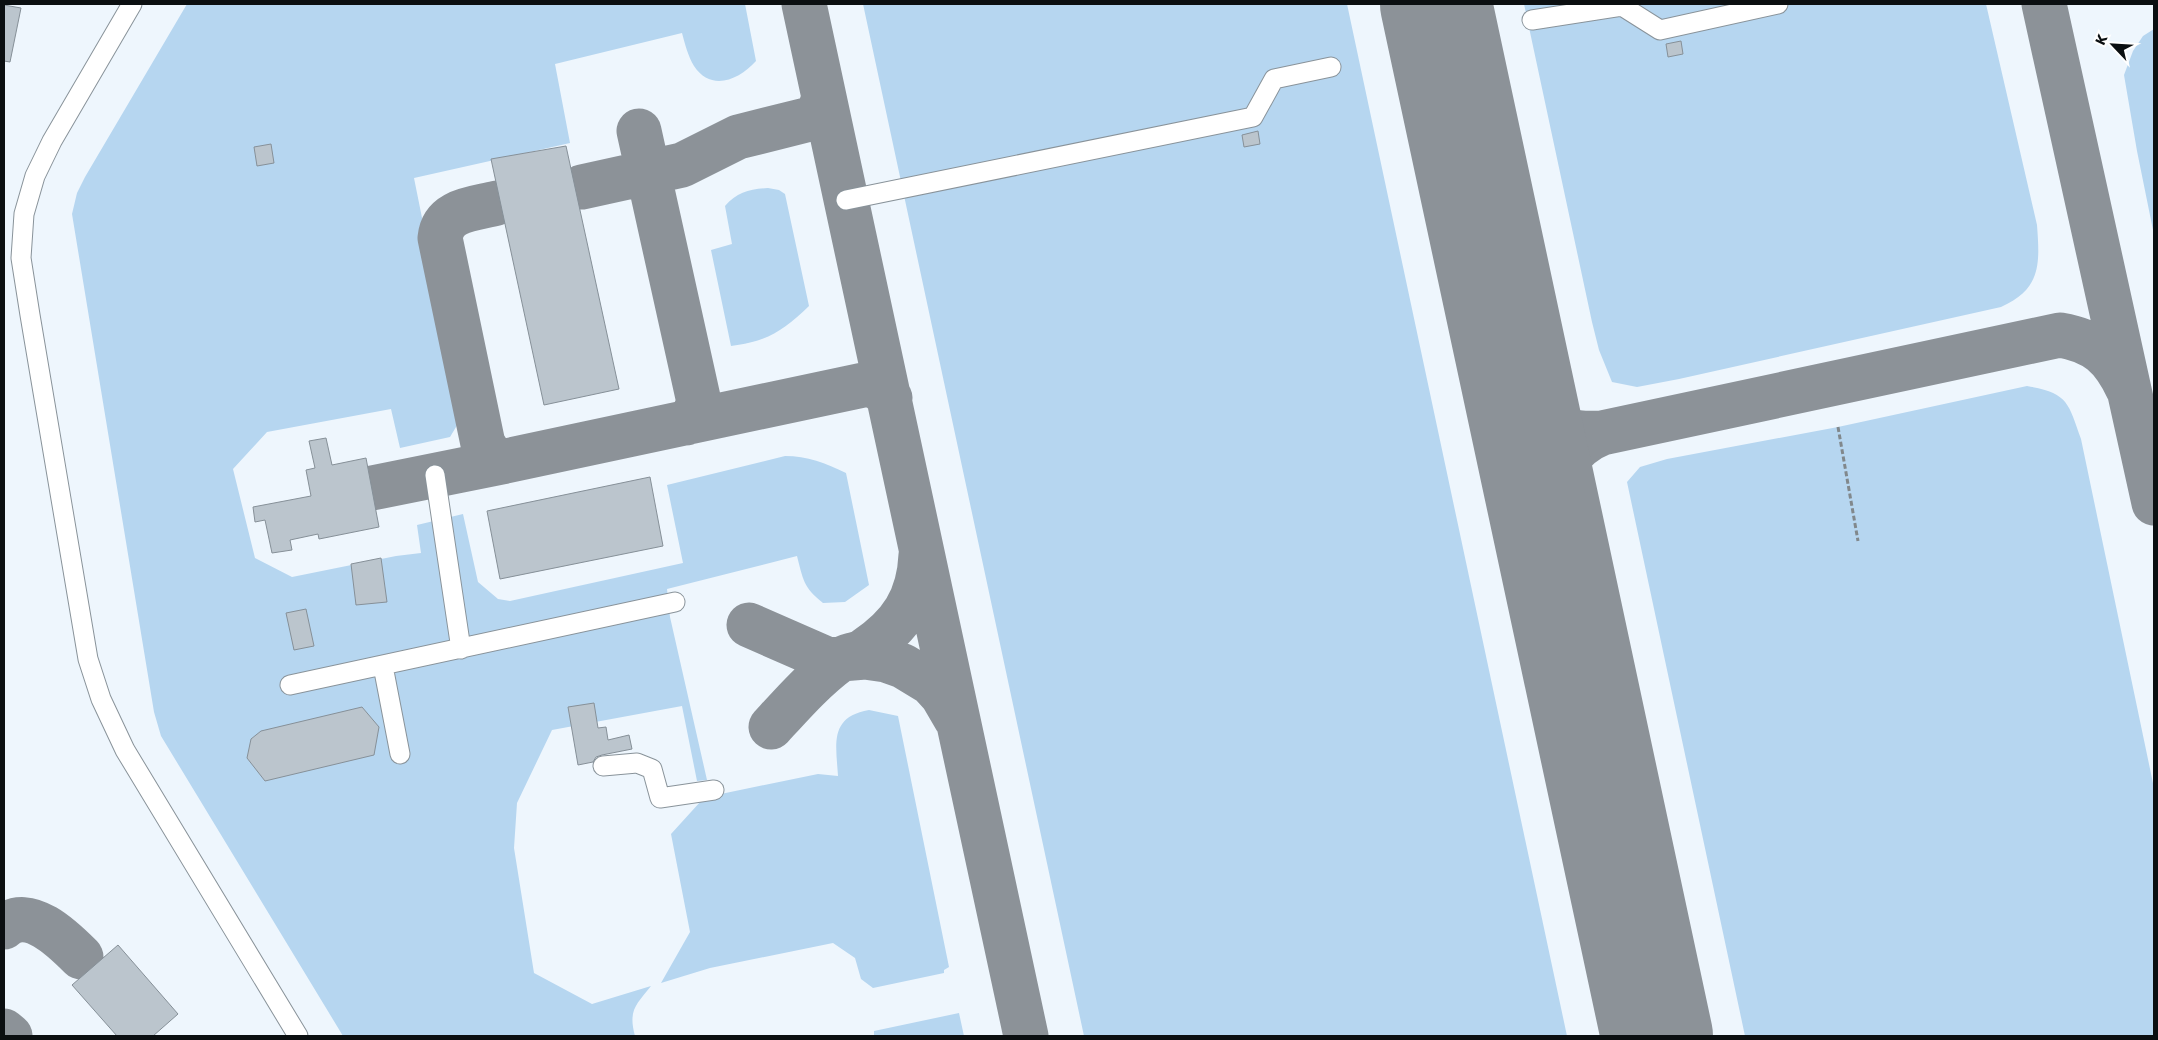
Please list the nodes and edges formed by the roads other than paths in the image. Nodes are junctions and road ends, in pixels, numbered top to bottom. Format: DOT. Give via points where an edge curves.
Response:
graph roads {
  1 [pos="132,4"];
  2 [pos="1778,4"];
  3 [pos="1532,20"];
  4 [pos="1332,67"];
  5 [pos="846,200"];
  6 [pos="435,475"];
  7 [pos="675,602"];
  8 [pos="461,649"];
  9 [pos="383,666"];
  10 [pos="290,685"];
  11 [pos="400,754"];
  12 [pos="603,766"];
  13 [pos="714,790"];
  14 [pos="298,1036"];
  1 -- 14 [label="lane" via="35,176 24,214 21,258 30,316 88,659 101,699 125,750"];
  2 -- 3 [label="lane" via="1660,30 1622,6"];
  4 -- 5 [label="lane" via="1274,79 1254,117"];
  6 -- 8 [label="lane"];
  7 -- 8 [label="lane"];
  8 -- 9 [label="lane"];
  9 -- 10 [label="lane"];
  9 -- 11 [label="lane"];
  12 -- 13 [label="lane" via="637,762 652,769 660,798"];
}
